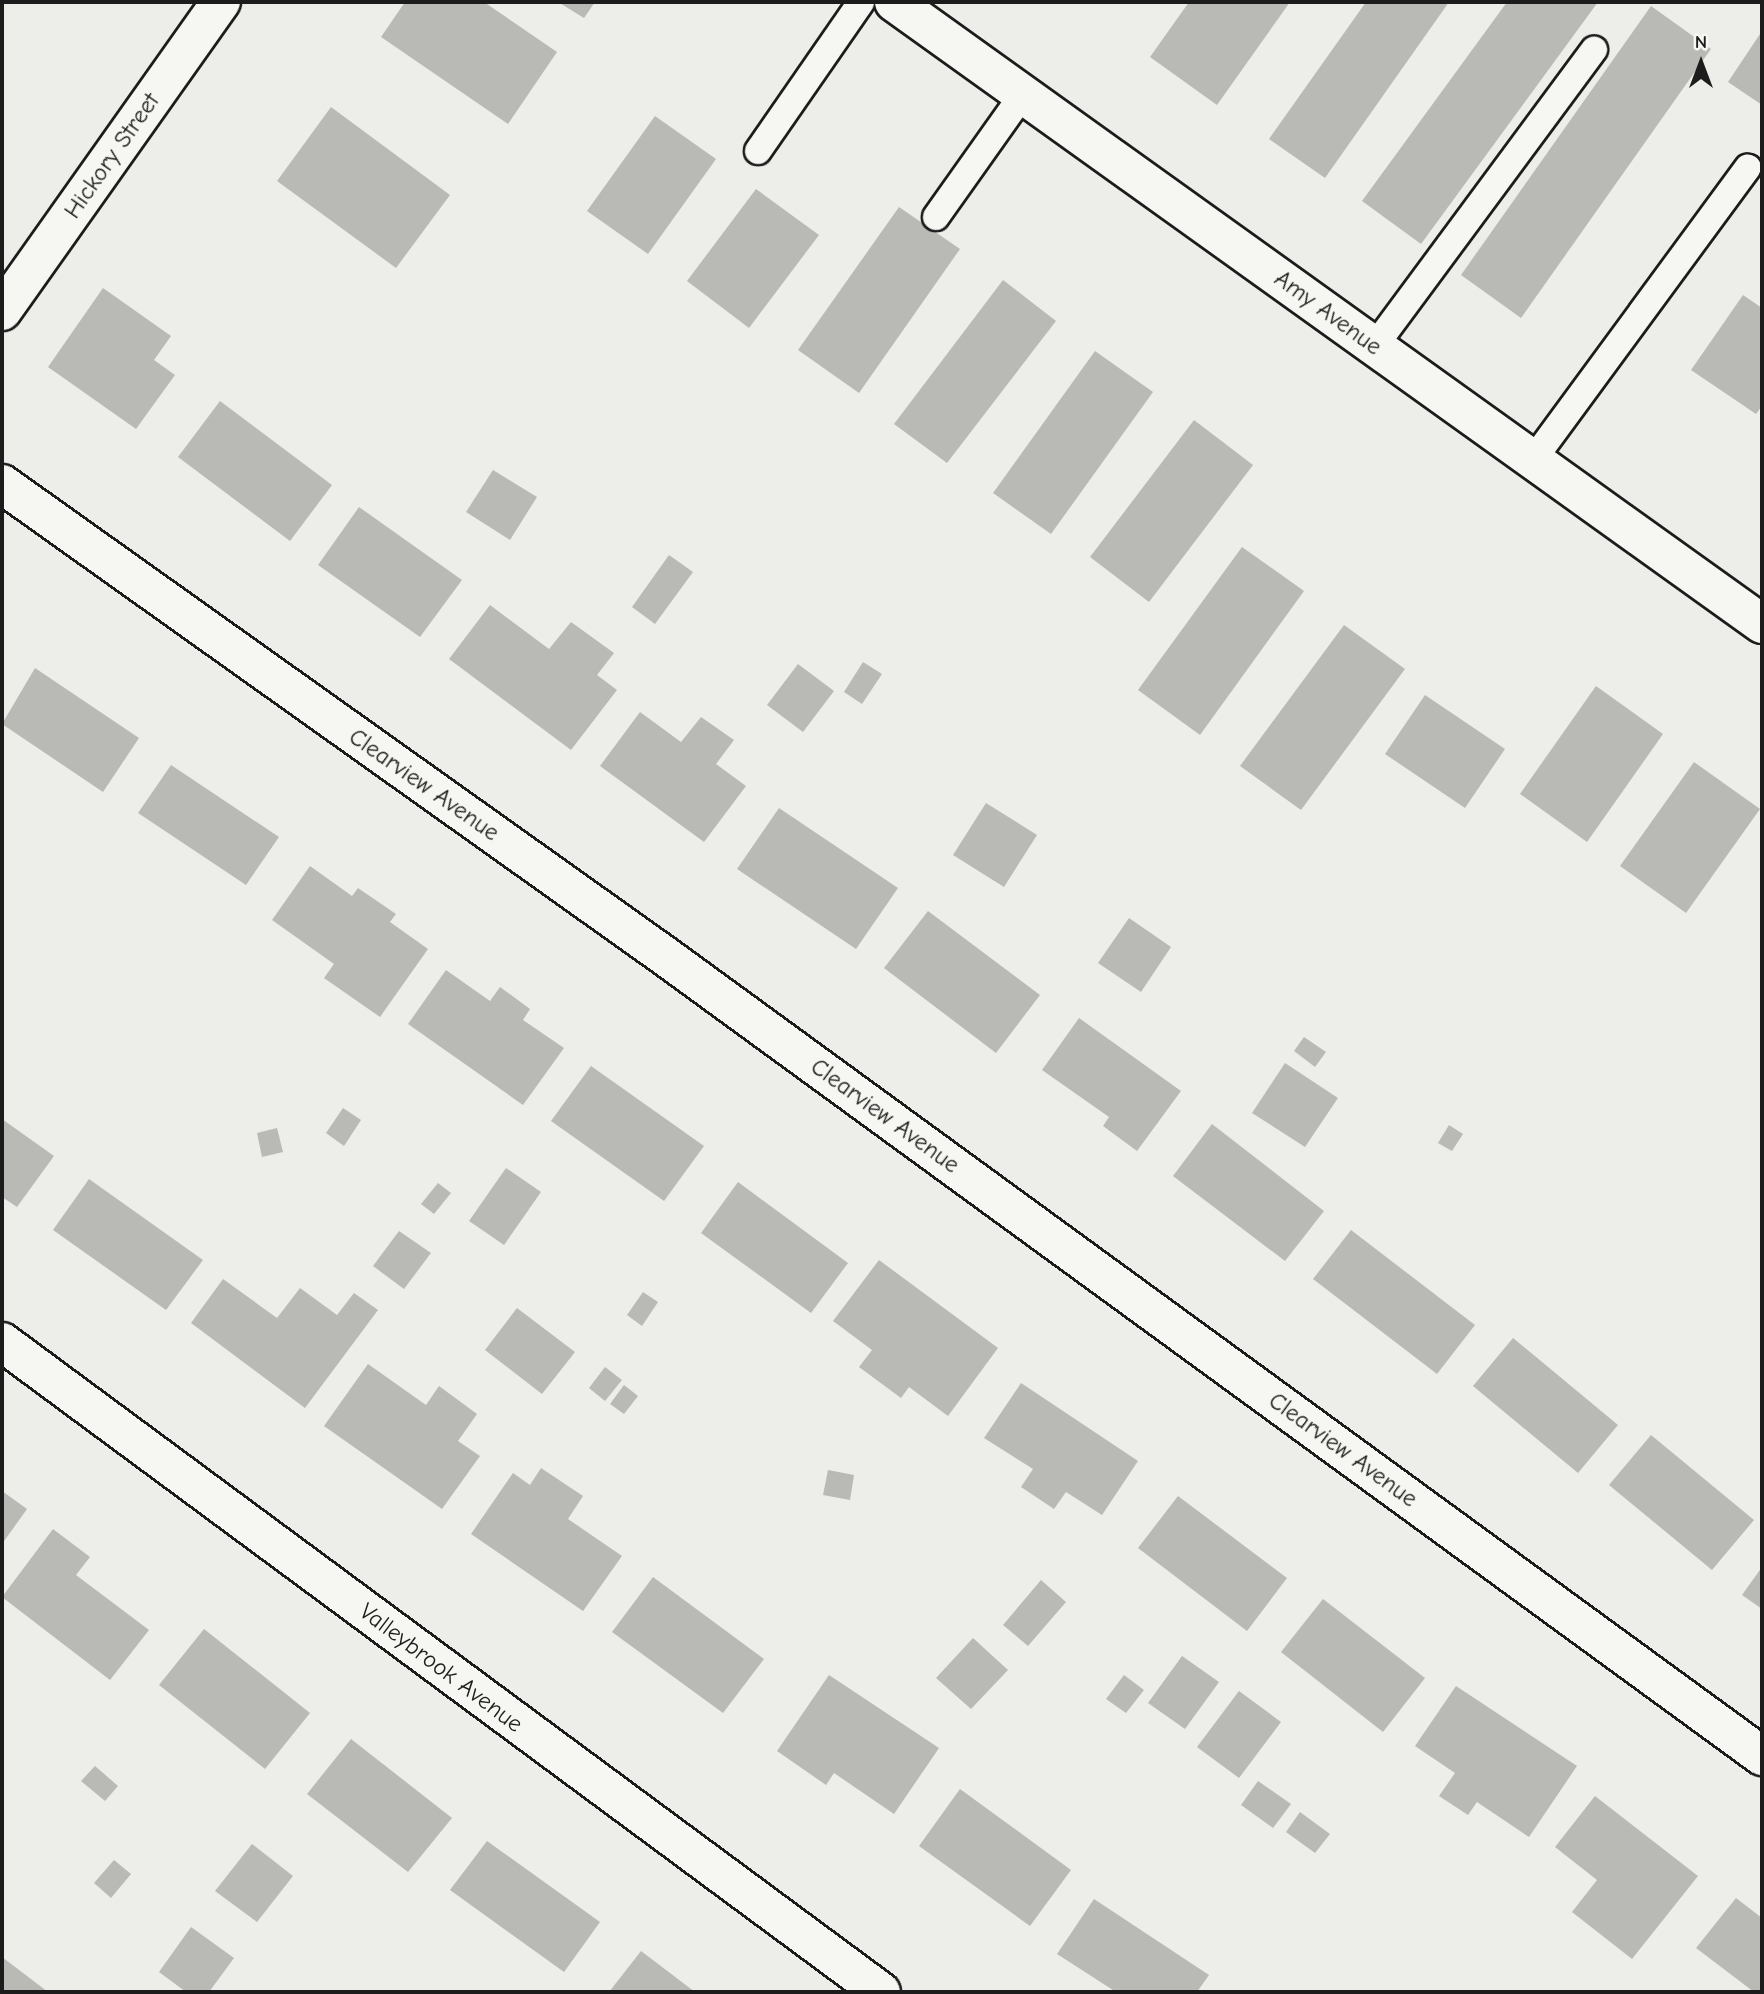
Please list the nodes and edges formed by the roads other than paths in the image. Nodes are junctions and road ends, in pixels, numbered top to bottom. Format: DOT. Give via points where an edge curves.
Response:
graph roads {
  1 [pos="221,2"];
  2 [pos="861,2"];
  3 [pos="894,2"];
  4 [pos="1594,50"];
  5 [pos="1023,94"];
  6 [pos="758,151"];
  7 [pos="1748,167"];
  8 [pos="936,217"];
  9 [pos="2,311"];
  10 [pos="1374,347"];
  11 [pos="1533,460"];
  12 [pos="2,484"];
  13 [pos="1762,624"];
  14 [pos="2,1342"];
  15 [pos="1762,1756"];
  16 [pos="881,1992"];
  1 -- 9 [label="street, Hickory Street"];
  2 -- 6 [label="lane"];
  3 -- 5 [label="street, Amy Avenue"];
  4 -- 10 [label="lane"];
  5 -- 8 [label="lane"];
  5 -- 10 [label="street, Amy Avenue"];
  7 -- 11 [label="lane"];
  10 -- 11 [label="street, Amy Avenue"];
  11 -- 13 [label="street, Amy Avenue"];
  12 -- 15 [label="street, Clearview Avenue" via="665,956"];
  14 -- 16 [label="street, Valleybrook Avenue"];
}
